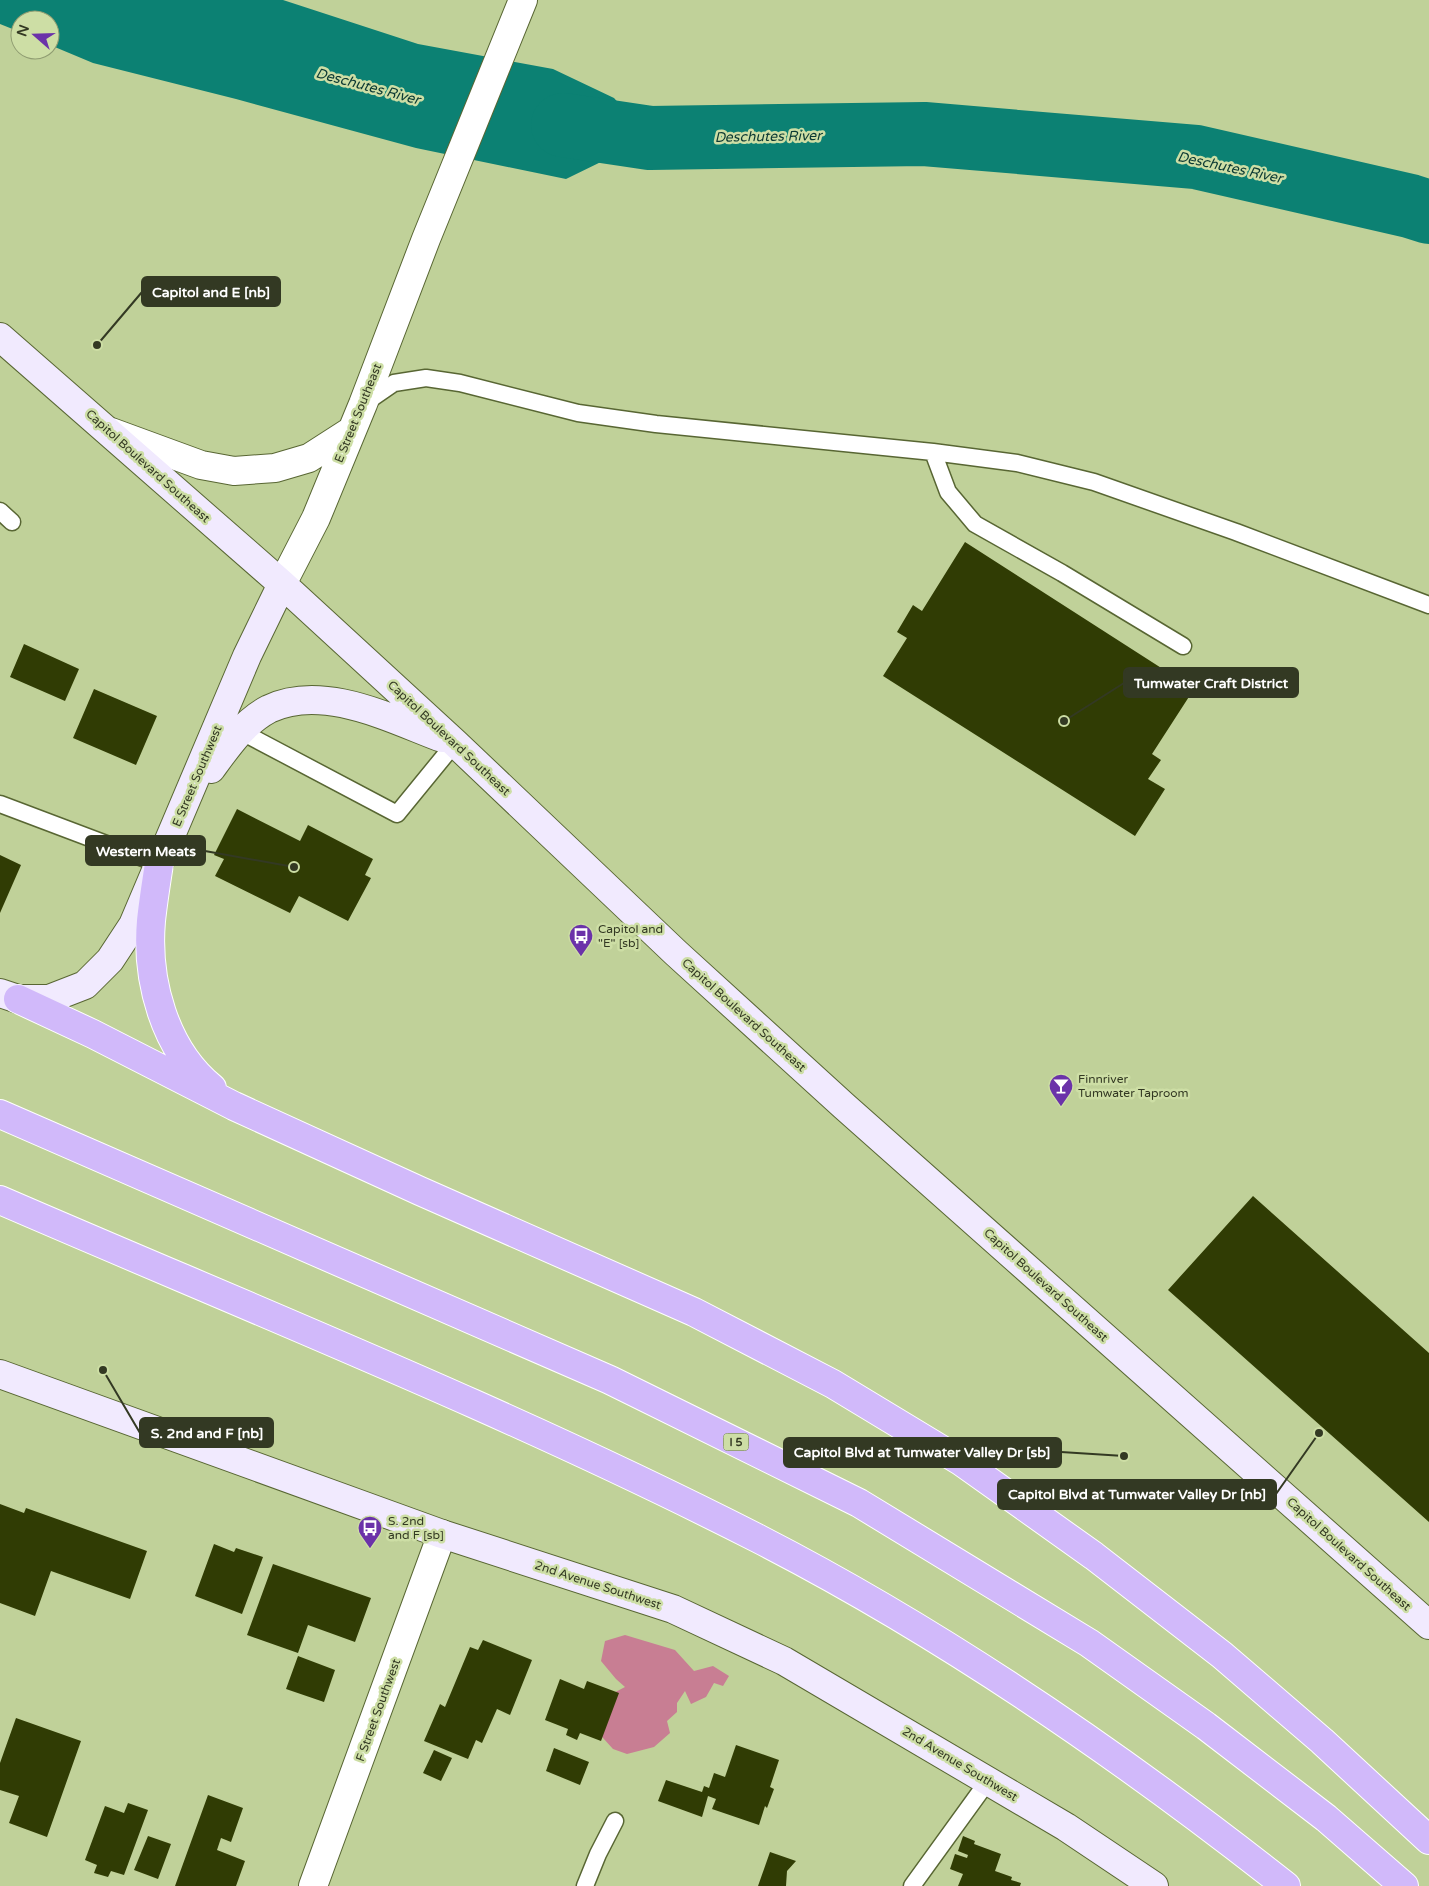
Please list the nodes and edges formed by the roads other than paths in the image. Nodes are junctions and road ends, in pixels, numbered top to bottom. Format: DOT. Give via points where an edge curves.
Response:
graph roads {
  1 [pos="523,0"];
  2 [pos="0,337"];
  3 [pos="363,404"];
  4 [pos="351,431"];
  5 [pos="111,432"];
  6 [pos="932,452"];
  7 [pos="0,511"];
  8 [pos="12,522"];
  9 [pos="282,584"];
  10 [pos="1429,605"];
  11 [pos="1183,646"];
  12 [pos="240,731"];
  13 [pos="455,743"];
  14 [pos="186,802"];
  15 [pos="0,804"];
  16 [pos="159,864"];
  17 [pos="9,996"];
  18 [pos="234,1106"];
  19 [pos="0,1114"];
  20 [pos="0,1200"];
  21 [pos="0,1374"];
  22 [pos="442,1534"];
  23 [pos="1429,1625"];
  24 [pos="988,1781"];
  25 [pos="615,1821"];
  26 [pos="1429,1840"];
  27 [pos="314,1886"];
  28 [pos="585,1886"];
  29 [pos="912,1886"];
  30 [pos="1154,1886"];
  31 [pos="1286,1886"];
  32 [pos="1404,1886"];
  1 -- 3 [label="street, E Street Southeast"];
  2 -- 5 [label="main road, Capitol Boulevard Southeast"];
  3 -- 4 [label="street, E Street Southeast"];
  3 -- 6 [label="lane" via="394,383 426,378 460,383 578,413 736,433"];
  4 -- 5 [label="street" via="309,458 275,468 234,471 201,464"];
  4 -- 9 [label="street, E Street Southeast" via="316,518"];
  5 -- 9 [label="main road, Capitol Boulevard Southeast"];
  6 -- 10 [label="lane" via="1016,463 1094,482"];
  6 -- 11 [label="lane" via="948,492 975,524 1062,572"];
  7 -- 8 [label="lane"];
  9 -- 13 [label="main road, Capitol Boulevard Southeast"];
  9 -- 14 [label="main road, E Street Southwest"];
  12 -- 13 [label="main road" via="268,709 294,701 321,700 355,706"];
  12 -- 13 [label="lane" via="397,814"];
  12 -- 14 [label="main road"];
  13 -- 23 [label="main road, Capitol Boulevard Southeast" via="676,953 844,1106"];
  14 -- 16 [label="main road, E Street Southwest"];
  15 -- 16 [label="lane"];
  16 -- 17 [label="main road, E Street Southwest" via="133,925 110,960 85,985 49,999"];
  16 -- 18 [label="highway" via="151,921 151,961 162,1014 178,1050 204,1081"];
  17 -- 18 [label="highway" via="93,1034"];
  18 -- 26 [label="highway" via="694,1312 833,1384 962,1462 1094,1556 1222,1654"];
  19 -- 32 [label="highway, I 5" via="610,1380 859,1503 1089,1644 1191,1715 1326,1818"];
  20 -- 31 [label="highway" via="539,1432 761,1540 980,1665 1186,1808"];
  21 -- 22 [label="main road, 2nd Avenue Southwest"];
  22 -- 24 [label="main road, 2nd Avenue Southwest" via="673,1609 784,1661"];
  22 -- 27 [label="street, F Street Southwest"];
  24 -- 29 [label="lane"];
  24 -- 30 [label="main road, 2nd Avenue Southwest" via="1066,1827"];
  25 -- 28 [label="lane"];
}
